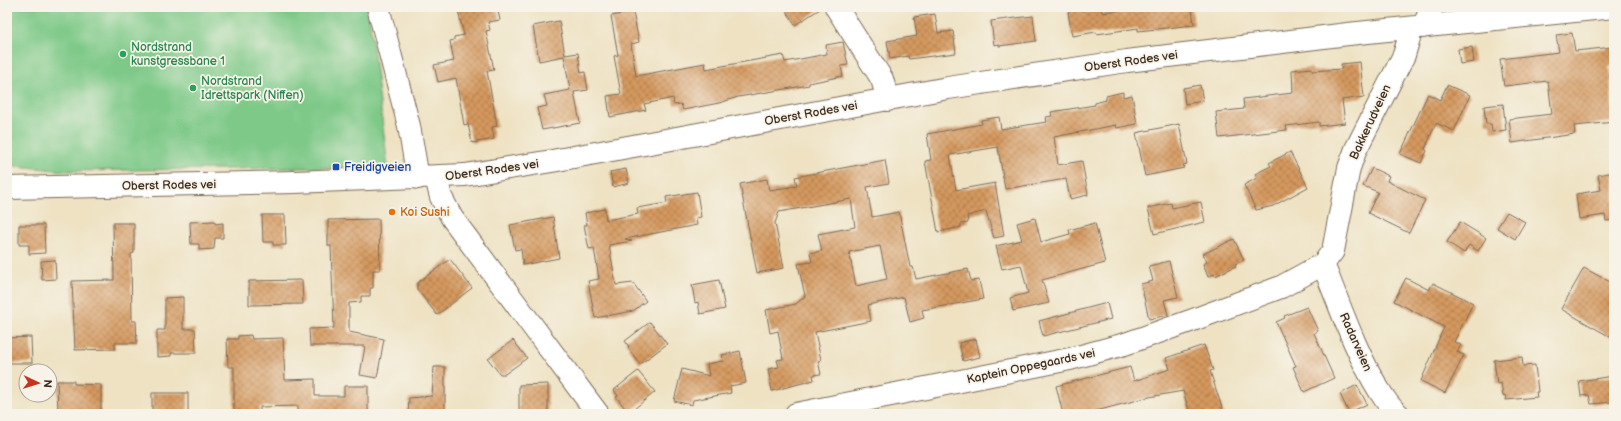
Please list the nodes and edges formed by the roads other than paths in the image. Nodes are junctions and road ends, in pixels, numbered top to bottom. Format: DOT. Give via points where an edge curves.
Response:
graph roads {
  1 [pos="378,7"];
  2 [pos="836,7"];
  3 [pos="1432,7"];
  4 [pos="1614,7"];
  5 [pos="1418,28"];
  6 [pos="888,100"];
  7 [pos="427,178"];
  8 [pos="7,188"];
  9 [pos="1323,264"];
  10 [pos="598,414"];
  11 [pos="796,414"];
  12 [pos="1398,414"];
  1 -- 7 [label="street" via="409,126"];
  2 -- 6 [label="street" via="882,79"];
  3 -- 5 [label="street, Bakkerudveien"];
  4 -- 5 [label="street, Oberst Rodes vei"];
  5 -- 6 [label="street, Oberst Rodes vei" via="1127,61 948,88"];
  5 -- 9 [label="street, Bakkerudveien" via="1356,149 1349,168 1333,251"];
  6 -- 7 [label="street, Oberst Rodes vei" via="552,161 464,175"];
  7 -- 8 [label="street, Oberst Rodes vei"];
  7 -- 10 [label="street" via="452,218"];
  9 -- 11 [label="street, Kaptein Oppegaards vei" via="1281,286 1125,344 1070,359"];
  9 -- 12 [label="street, Radarveien" via="1355,344 1370,374 1384,398"];
}
